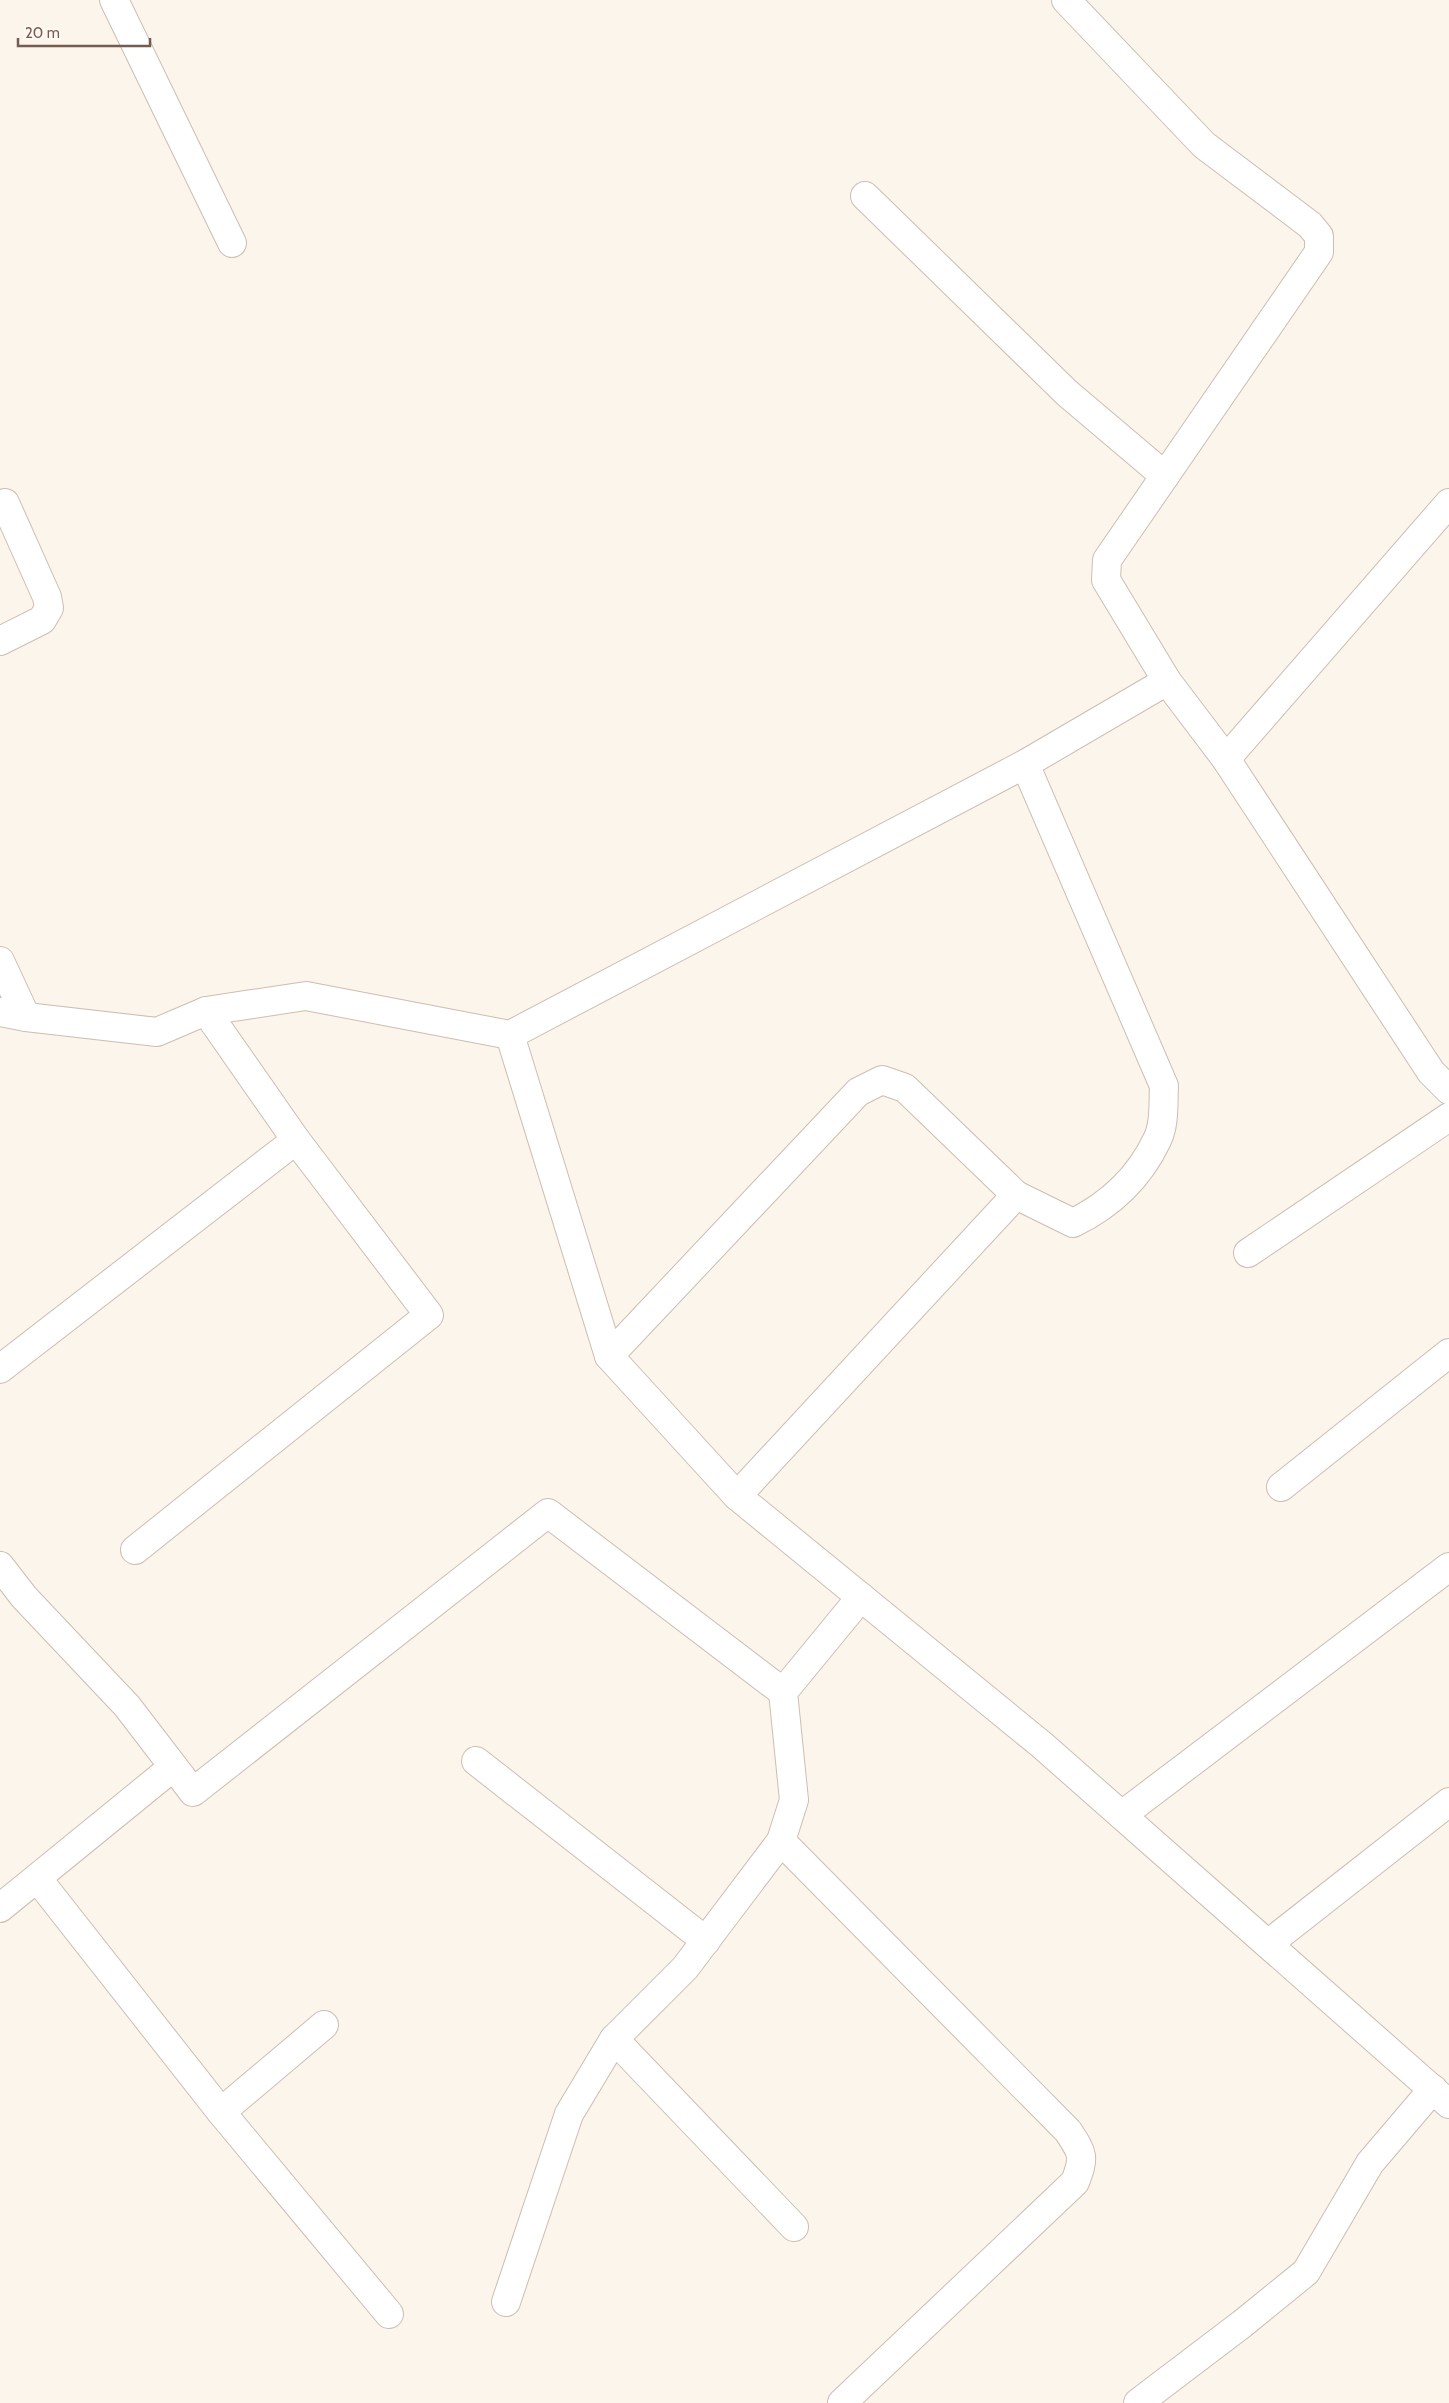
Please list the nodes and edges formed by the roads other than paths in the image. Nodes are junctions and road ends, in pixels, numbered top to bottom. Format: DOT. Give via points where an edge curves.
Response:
graph roads {
  1 [pos="114,0"];
  2 [pos="1066,0"];
  3 [pos="865,196"];
  4 [pos="232,243"];
  5 [pos="1165,476"];
  6 [pos="5,503"];
  7 [pos="1449,503"];
  8 [pos="0,641"];
  9 [pos="1167,681"];
  10 [pos="1226,759"];
  11 [pos="1025,764"];
  12 [pos="0,961"];
  13 [pos="206,1011"];
  14 [pos="13,1015"];
  15 [pos="510,1035"];
  16 [pos="1449,1090"];
  17 [pos="1449,1117"];
  18 [pos="296,1140"];
  19 [pos="1016,1195"];
  20 [pos="1248,1253"];
  21 [pos="1449,1353"];
  22 [pos="609,1356"];
  23 [pos="0,1369"];
  24 [pos="1281,1486"];
  25 [pos="737,1496"];
  26 [pos="135,1550"];
  27 [pos="0,1566"];
  28 [pos="1449,1567"];
  29 [pos="861,1597"];
  30 [pos="783,1692"];
  31 [pos="476,1761"];
  32 [pos="173,1767"];
  33 [pos="1449,1802"];
  34 [pos="1122,1816"];
  35 [pos="781,1842"];
  36 [pos="37,1878"];
  37 [pos="0,1908"];
  38 [pos="706,1941"];
  39 [pos="1268,1944"];
  40 [pos="324,2025"];
  41 [pos="614,2039"];
  42 [pos="1441,2097"];
  43 [pos="222,2112"];
  44 [pos="794,2227"];
  45 [pos="506,2302"];
  46 [pos="389,2314"];
  47 [pos="842,2403"];
  48 [pos="1138,2403"];
  1 -- 4 [label="street"];
  2 -- 5 [label="street" via="1204,145 1310,225 1319,236 1319,252"];
  3 -- 5 [label="street" via="1068,393"];
  5 -- 9 [label="street" via="1107,560 1106,580"];
  6 -- 8 [label="street" via="49,608 42,620"];
  7 -- 10 [label="street"];
  9 -- 10 [label="street"];
  9 -- 11 [label="street"];
  10 -- 16 [label="street" via="1431,1072"];
  11 -- 15 [label="street"];
  11 -- 19 [label="street" via="1164,1086 1158,1139 1131,1181 1099,1210 1073,1223"];
  12 -- 14 [label="street"];
  13 -- 14 [label="street" via="157,1032"];
  13 -- 15 [label="street" via="306,996"];
  13 -- 18 [label="street"];
  15 -- 22 [label="street"];
  17 -- 20 [label="street"];
  18 -- 23 [label="street"];
  18 -- 26 [label="street" via="428,1316"];
  19 -- 22 [label="street" via="905,1088 882,1080 858,1092"];
  19 -- 25 [label="street"];
  21 -- 24 [label="street"];
  22 -- 25 [label="street"];
  25 -- 29 [label="street"];
  27 -- 32 [label="street" via="24,1597 127,1706"];
  28 -- 34 [label="street"];
  29 -- 30 [label="street"];
  29 -- 34 [label="street"];
  30 -- 32 [label="street" via="548,1513 193,1792"];
  30 -- 35 [label="street" via="794,1800"];
  31 -- 38 [label="street"];
  32 -- 36 [label="street"];
  33 -- 39 [label="street"];
  34 -- 39 [label="street"];
  35 -- 38 [label="street"];
  35 -- 47 [label="street" via="1068,2131 1080,2149 1083,2163 1075,2182"];
  36 -- 37 [label="street"];
  36 -- 43 [label="street"];
  38 -- 41 [label="street" via="685,1968"];
  39 -- 42 [label="street"];
  40 -- 43 [label="street"];
  41 -- 44 [label="street"];
  41 -- 45 [label="street" via="569,2114"];
  42 -- 48 [label="street" via="1370,2163 1306,2272"];
  43 -- 46 [label="street"];
}
